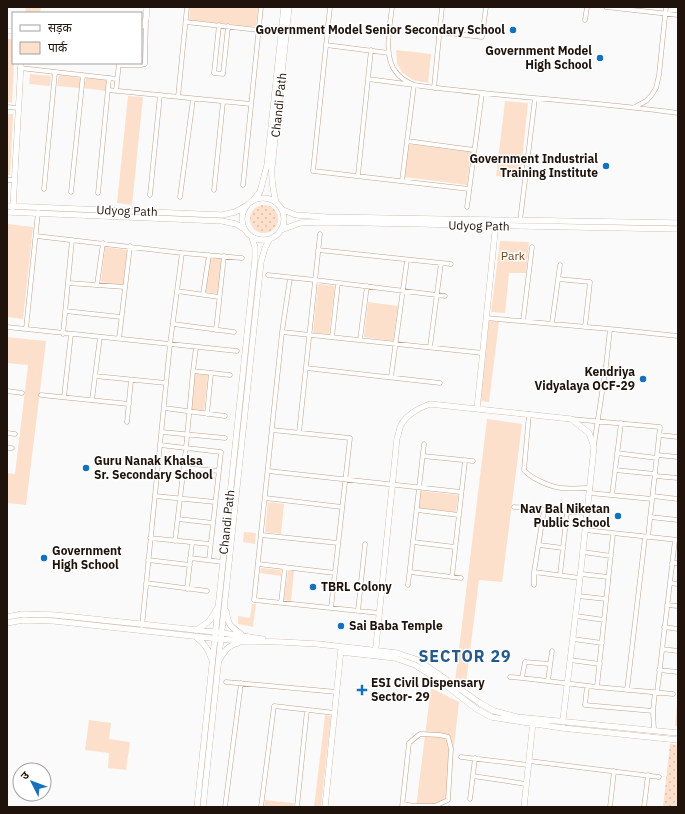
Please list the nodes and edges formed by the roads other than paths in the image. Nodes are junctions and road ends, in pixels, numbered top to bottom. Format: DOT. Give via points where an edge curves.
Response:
graph roads {
  1 [pos="147,7"];
  2 [pos="187,7"];
  3 [pos="261,7"];
  4 [pos="284,7"];
  5 [pos="289,7"];
  6 [pos="330,7"];
  7 [pos="392,7"];
  8 [pos="442,7"];
  9 [pos="486,7"];
  10 [pos="587,7"];
  11 [pos="606,7"];
  12 [pos="666,7"];
  13 [pos="624,8"];
  14 [pos="666,13"];
  15 [pos="678,15"];
  16 [pos="146,19"];
  17 [pos="585,20"];
  18 [pos="186,22"];
  19 [pos="142,25"];
  20 [pos="219,25"];
  21 [pos="228,26"];
  22 [pos="259,30"];
  23 [pos="440,32"];
  24 [pos="326,46"];
  25 [pos="371,50"];
  26 [pos="389,53"];
  27 [pos="119,64"];
  28 [pos="21,66"];
  29 [pos="55,72"];
  30 [pos="83,75"];
  31 [pos="109,78"];
  32 [pos="117,79"];
  33 [pos="368,79"];
  34 [pos="414,85"];
  35 [pos="434,88"];
  36 [pos="108,90"];
  37 [pos="116,91"];
  38 [pos="482,92"];
  39 [pos="160,95"];
  40 [pos="178,97"];
  41 [pos="535,98"];
  42 [pos="193,99"];
  43 [pos="223,102"];
  44 [pos="251,104"];
  45 [pos="7,107"];
  46 [pos="635,107"];
  47 [pos="18,108"];
  48 [pos="678,113"];
  49 [pos="407,141"];
  50 [pos="474,150"];
  51 [pos="358,175"];
  52 [pos="7,180"];
  53 [pos="14,180"];
  54 [pos="402,181"];
  55 [pos="243,185"];
  56 [pos="44,189"];
  57 [pos="469,189"];
  58 [pos="214,190"];
  59 [pos="71,192"];
  60 [pos="98,193"];
  61 [pos="150,195"];
  62 [pos="180,198"];
  63 [pos="254,199"];
  64 [pos="276,202"];
  65 [pos="246,206"];
  66 [pos="10,207"];
  67 [pos="467,207"];
  68 [pos="283,210"];
  69 [pos="38,211"];
  70 [pos="7,212"];
  71 [pos="520,221"];
  72 [pos="496,223"];
  73 [pos="678,223"];
  74 [pos="244,229"];
  75 [pos="678,229"];
  76 [pos="281,230"];
  77 [pos="320,234"];
  78 [pos="36,236"];
  79 [pos="252,238"];
  80 [pos="72,240"];
  81 [pos="269,240"];
  82 [pos="103,243"];
  83 [pos="130,246"];
  84 [pos="532,247"];
  85 [pos="318,250"];
  86 [pos="182,252"];
  87 [pos="209,255"];
  88 [pos="224,256"];
  89 [pos="242,258"];
  90 [pos="407,260"];
  91 [pos="441,263"];
  92 [pos="451,264"];
  93 [pos="560,266"];
  94 [pos="268,275"];
  95 [pos="290,278"];
  96 [pos="558,279"];
  97 [pos="315,280"];
  98 [pos="68,283"];
  99 [pos="338,283"];
  100 [pos="97,285"];
  101 [pos="367,286"];
  102 [pos="125,287"];
  103 [pos="177,291"];
  104 [pos="402,291"];
  105 [pos="203,294"];
  106 [pos="437,295"];
  107 [pos="220,296"];
  108 [pos="445,296"];
  109 [pos="65,311"];
  110 [pos="122,317"];
  111 [pos="486,318"];
  112 [pos="523,321"];
  113 [pos="552,323"];
  114 [pos="173,324"];
  115 [pos="7,327"];
  116 [pos="585,327"];
  117 [pos="26,329"];
  118 [pos="610,329"];
  119 [pos="216,330"];
  120 [pos="234,332"];
  121 [pos="282,332"];
  122 [pos="62,334"];
  123 [pos="71,334"];
  124 [pos="309,335"];
  125 [pos="678,336"];
  126 [pos="100,337"];
  127 [pos="332,337"];
  128 [pos="119,339"];
  129 [pos="360,340"];
  130 [pos="170,344"];
  131 [pos="396,344"];
  132 [pos="196,347"];
  133 [pos="430,347"];
  134 [pos="237,351"];
  135 [pos="483,353"];
  136 [pos="306,368"];
  137 [pos="193,371"];
  138 [pos="211,373"];
  139 [pos="230,375"];
  140 [pos="95,376"];
  141 [pos="391,378"];
  142 [pos="131,380"];
  143 [pos="166,383"];
  144 [pos="440,383"];
  145 [pos="7,391"];
  146 [pos="22,393"];
  147 [pos="41,395"];
  148 [pos="64,397"];
  149 [pos="92,400"];
  150 [pos="129,404"];
  151 [pos="164,408"];
  152 [pos="477,409"];
  153 [pos="189,412"];
  154 [pos="207,414"];
  155 [pos="529,414"];
  156 [pos="225,416"];
  157 [pos="571,418"];
  158 [pos="598,421"];
  159 [pos="127,422"];
  160 [pos="621,423"];
  161 [pos="272,430"];
  162 [pos="162,432"];
  163 [pos="7,433"];
  164 [pos="299,433"];
  165 [pos="15,434"];
  166 [pos="187,435"];
  167 [pos="659,435"];
  168 [pos="678,437"];
  169 [pos="225,438"];
  170 [pos="424,444"];
  171 [pos="160,445"];
  172 [pos="594,447"];
  173 [pos="7,448"];
  174 [pos="12,448"];
  175 [pos="186,448"];
  176 [pos="617,453"];
  177 [pos="423,456"];
  178 [pos="657,456"];
  179 [pos="678,457"];
  180 [pos="465,461"];
  181 [pos="473,461"];
  182 [pos="184,468"];
  183 [pos="615,470"];
  184 [pos="219,471"];
  185 [pos="268,471"];
  186 [pos="655,475"];
  187 [pos="678,478"];
  188 [pos="345,479"];
  189 [pos="392,485"];
  190 [pos="419,488"];
  191 [pos="590,490"];
  192 [pos="461,492"];
  193 [pos="612,495"];
  194 [pos="155,496"];
  195 [pos="265,498"];
  196 [pos="652,498"];
  197 [pos="180,499"];
  198 [pos="678,499"];
  199 [pos="215,502"];
  200 [pos="342,507"];
  201 [pos="514,507"];
  202 [pos="417,510"];
  203 [pos="544,510"];
  204 [pos="567,512"];
  205 [pos="587,514"];
  206 [pos="459,515"];
  207 [pos="650,517"];
  208 [pos="178,519"];
  209 [pos="678,520"];
  210 [pos="212,523"];
  211 [pos="585,530"];
  212 [pos="613,534"];
  213 [pos="261,535"];
  214 [pos="646,537"];
  215 [pos="150,538"];
  216 [pos="676,540"];
  217 [pos="175,541"];
  218 [pos="192,542"];
  219 [pos="413,542"];
  220 [pos="338,543"];
  221 [pos="210,544"];
  222 [pos="365,544"];
  223 [pos="539,545"];
  224 [pos="455,547"];
  225 [pos="563,548"];
  226 [pos="583,552"];
  227 [pos="611,556"];
  228 [pos="190,558"];
  229 [pos="148,560"];
  230 [pos="209,560"];
  231 [pos="223,562"];
  232 [pos="672,563"];
  233 [pos="678,563"];
  234 [pos="190,564"];
  235 [pos="258,564"];
  236 [pos="285,567"];
  237 [pos="335,572"];
  238 [pos="410,572"];
  239 [pos="534,572"];
  240 [pos="560,575"];
  241 [pos="581,576"];
  242 [pos="452,577"];
  243 [pos="608,577"];
  244 [pos="461,578"];
  245 [pos="146,583"];
  246 [pos="670,583"];
  247 [pos="678,584"];
  248 [pos="408,585"];
  249 [pos="534,585"];
  250 [pos="187,589"];
  251 [pos="207,591"];
  252 [pos="578,596"];
  253 [pos="606,598"];
  254 [pos="281,603"];
  255 [pos="222,605"];
  256 [pos="667,605"];
  257 [pos="678,606"];
  258 [pos="331,608"];
  259 [pos="358,611"];
  260 [pos="379,613"];
  261 [pos="576,616"];
  262 [pos="7,617"];
  263 [pos="604,620"];
  264 [pos="7,623"];
  265 [pos="141,627"];
  266 [pos="664,627"];
  267 [pos="678,629"];
  268 [pos="195,633"];
  269 [pos="218,636"];
  270 [pos="242,638"];
  271 [pos="573,638"];
  272 [pos="602,643"];
  273 [pos="341,649"];
  274 [pos="662,649"];
  275 [pos="552,651"];
  276 [pos="678,652"];
  277 [pos="375,653"];
  278 [pos="570,660"];
  279 [pos="215,663"];
  280 [pos="550,664"];
  281 [pos="600,664"];
  282 [pos="659,670"];
  283 [pos="678,672"];
  284 [pos="510,677"];
  285 [pos="522,678"];
  286 [pos="548,681"];
  287 [pos="226,682"];
  288 [pos="241,683"];
  289 [pos="567,683"];
  290 [pos="588,686"];
  291 [pos="597,687"];
  292 [pos="627,690"];
  293 [pos="337,692"];
  294 [pos="656,693"];
  295 [pos="673,694"];
  296 [pos="308,710"];
  297 [pos="653,711"];
  298 [pos="335,713"];
  299 [pos="533,721"];
  300 [pos="562,724"];
  301 [pos="654,730"];
  302 [pos="678,733"];
  303 [pos="678,740"];
  304 [pos="461,757"];
  305 [pos="475,758"];
  306 [pos="528,763"];
  307 [pos="614,771"];
  308 [pos="648,775"];
  309 [pos="473,776"];
  310 [pos="659,777"];
  311 [pos="526,784"];
  312 [pos="470,800"];
  313 [pos="403,805"];
  314 [pos="198,807"];
  315 [pos="203,807"];
  316 [pos="225,807"];
  317 [pos="261,807"];
  318 [pos="297,807"];
  319 [pos="325,807"];
  320 [pos="524,807"];
  321 [pos="610,807"];
  322 [pos="644,807"];
  1 -- 16 [label="main road"];
  2 -- 18 [label="street"];
  3 -- 22 [label="street"];
  4 -- 63 [label="main road, Chandi Path" via="267,166 260,192"];
  5 -- 64 [label="main road, Chandi Path" via="271,178"];
  6 -- 24 [label="street"];
  7 -- 26 [label="street"];
  8 -- 23 [label="street"];
  9 -- 23 [label="street" via="482,37"];
  10 -- 17 [label="street"];
  11 -- 13 [label="street"];
  12 -- 14 [label="street"];
  13 -- 14 [label="street"];
  14 -- 15 [label="street"];
  14 -- 46 [label="street" via="656,88 646,101"];
  16 -- 19 [label="main road"];
  16 -- 27 [label="street" via="145,64"];
  18 -- 20 [label="street"];
  18 -- 40 [label="street"];
  20 -- 21 [label="street"];
  20 -- 21 [label="street" via="214,73 223,74"];
  21 -- 22 [label="street"];
  22 -- 44 [label="street"];
  23 -- 35 [label="street"];
  24 -- 25 [label="street"];
  24 -- 51 [label="street" via="313,171"];
  25 -- 26 [label="street"];
  25 -- 33 [label="street"];
  26 -- 34 [label="street" via="395,71 405,81"];
  27 -- 32 [label="street"];
  28 -- 29 [label="street"];
  28 -- 47 [label="main road"];
  29 -- 30 [label="street"];
  29 -- 56 [label="street"];
  30 -- 31 [label="street"];
  30 -- 59 [label="street"];
  31 -- 32 [label="street"];
  31 -- 36 [label="street"];
  32 -- 37 [label="street"];
  33 -- 34 [label="street"];
  33 -- 51 [label="street"];
  34 -- 35 [label="street"];
  34 -- 49 [label="street"];
  35 -- 38 [label="street"];
  36 -- 37 [label="street"];
  36 -- 60 [label="street"];
  37 -- 39 [label="street"];
  38 -- 41 [label="street"];
  38 -- 50 [label="street"];
  39 -- 40 [label="street"];
  39 -- 61 [label="street"];
  40 -- 42 [label="street"];
  41 -- 46 [label="street"];
  41 -- 71 [label="street"];
  42 -- 43 [label="street"];
  42 -- 62 [label="street"];
  43 -- 44 [label="street"];
  43 -- 58 [label="street"];
  44 -- 55 [label="street"];
  45 -- 47 [label="street"];
  46 -- 48 [label="street"];
  47 -- 53 [label="main road"];
  49 -- 50 [label="street"];
  49 -- 54 [label="street"];
  50 -- 57 [label="street"];
  51 -- 54 [label="street"];
  52 -- 53 [label="street"];
  53 -- 66 [label="main road"];
  54 -- 57 [label="street"];
  57 -- 67 [label="street"];
  63 -- 64 [label="main road" via="268,198"];
  63 -- 65 [label="main road"];
  64 -- 68 [label="main road"];
  65 -- 69 [label="main road, Udyog Path" via="235,212 222,214"];
  65 -- 74 [label="main road" via="242,214"];
  66 -- 69 [label="main road, Udyog Path"];
  68 -- 72 [label="main road, Udyog Path" via="296,215 326,217"];
  68 -- 76 [label="main road" via="285,217"];
  69 -- 70 [label="main road, Udyog Path"];
  69 -- 74 [label="main road, Udyog Path" via="222,221"];
  69 -- 78 [label="street"];
  71 -- 72 [label="main road, Udyog Path"];
  71 -- 73 [label="main road, Udyog Path"];
  72 -- 75 [label="main road, Udyog Path"];
  72 -- 76 [label="main road, Udyog Path" via="321,222 300,223"];
  72 -- 111 [label="main road"];
  74 -- 79 [label="main road"];
  76 -- 81 [label="main road"];
  77 -- 85 [label="street"];
  78 -- 80 [label="street"];
  78 -- 117 [label="street"];
  79 -- 81 [label="main road"];
  79 -- 231 [label="main road, Chandi Path" via="255,259"];
  80 -- 82 [label="street"];
  80 -- 98 [label="street"];
  81 -- 255 [label="main road, Chandi Path" via="261,262"];
  82 -- 83 [label="street"];
  82 -- 100 [label="street"];
  83 -- 86 [label="street"];
  83 -- 102 [label="street"];
  84 -- 112 [label="street"];
  85 -- 90 [label="street"];
  85 -- 97 [label="street"];
  86 -- 87 [label="street"];
  86 -- 103 [label="street"];
  87 -- 88 [label="street"];
  87 -- 105 [label="street"];
  88 -- 89 [label="street"];
  88 -- 107 [label="street"];
  90 -- 91 [label="street"];
  90 -- 104 [label="street"];
  91 -- 92 [label="street"];
  91 -- 106 [label="street"];
  93 -- 96 [label="street"];
  94 -- 95 [label="street"];
  95 -- 97 [label="street"];
  95 -- 121 [label="street"];
  96 -- 113 [label="street"];
  96 -- 116 [label="street" via="590,282"];
  97 -- 99 [label="street"];
  97 -- 124 [label="street"];
  98 -- 100 [label="street"];
  98 -- 109 [label="street"];
  99 -- 101 [label="street"];
  99 -- 127 [label="street"];
  100 -- 102 [label="street"];
  101 -- 104 [label="street"];
  101 -- 129 [label="street"];
  102 -- 110 [label="street"];
  103 -- 105 [label="street"];
  103 -- 114 [label="street"];
  104 -- 106 [label="street"];
  104 -- 131 [label="street"];
  105 -- 107 [label="street"];
  106 -- 108 [label="street"];
  106 -- 133 [label="street"];
  107 -- 119 [label="street"];
  109 -- 110 [label="street"];
  109 -- 122 [label="street"];
  110 -- 128 [label="street"];
  111 -- 112 [label="street"];
  111 -- 135 [label="main road"];
  112 -- 113 [label="street"];
  113 -- 116 [label="street"];
  114 -- 119 [label="street"];
  114 -- 130 [label="street"];
  115 -- 117 [label="street"];
  116 -- 118 [label="street"];
  117 -- 122 [label="street"];
  118 -- 125 [label="street"];
  118 -- 158 [label="street"];
  119 -- 120 [label="street"];
  121 -- 124 [label="street"];
  121 -- 161 [label="street"];
  122 -- 123 [label="street"];
  123 -- 126 [label="street"];
  123 -- 148 [label="street"];
  124 -- 127 [label="street"];
  124 -- 136 [label="street"];
  126 -- 128 [label="street"];
  126 -- 140 [label="street"];
  127 -- 129 [label="street"];
  128 -- 130 [label="street"];
  129 -- 131 [label="street"];
  130 -- 132 [label="street"];
  130 -- 143 [label="street"];
  131 -- 133 [label="street"];
  131 -- 141 [label="street"];
  132 -- 134 [label="street"];
  132 -- 137 [label="street"];
  133 -- 135 [label="street"];
  135 -- 152 [label="main road"];
  136 -- 141 [label="street"];
  136 -- 164 [label="street"];
  137 -- 138 [label="street"];
  137 -- 153 [label="street"];
  138 -- 139 [label="street"];
  138 -- 154 [label="street"];
  140 -- 142 [label="street"];
  140 -- 149 [label="street"];
  141 -- 144 [label="street"];
  142 -- 143 [label="street"];
  142 -- 150 [label="street"];
  143 -- 151 [label="street"];
  145 -- 146 [label="street"];
  147 -- 148 [label="street"];
  148 -- 149 [label="street"];
  149 -- 150 [label="street"];
  150 -- 159 [label="street"];
  151 -- 153 [label="street"];
  151 -- 162 [label="street"];
  152 -- 155 [label="main road"];
  152 -- 189 [label="main road" via="430,404 410,415 401,425 397,438"];
  153 -- 154 [label="street"];
  153 -- 166 [label="street"];
  154 -- 156 [label="street"];
  155 -- 157 [label="main road"];
  155 -- 191 [label="street" via="524,470 527,474 559,488"];
  157 -- 158 [label="street"];
  157 -- 172 [label="main road" via="588,433"];
  158 -- 160 [label="street"];
  158 -- 172 [label="street"];
  160 -- 167 [label="street" via="660,427"];
  160 -- 176 [label="street"];
  161 -- 164 [label="street"];
  161 -- 185 [label="street"];
  162 -- 166 [label="street"];
  162 -- 171 [label="street"];
  163 -- 165 [label="street"];
  164 -- 188 [label="street" via="350,438"];
  166 -- 169 [label="street"];
  166 -- 175 [label="street"];
  167 -- 168 [label="street"];
  167 -- 178 [label="street"];
  170 -- 177 [label="street"];
  171 -- 175 [label="street"];
  171 -- 194 [label="street"];
  172 -- 191 [label="main road"];
  173 -- 174 [label="street"];
  175 -- 182 [label="street"];
  175 -- 184 [label="street" via="221,452"];
  176 -- 178 [label="street"];
  176 -- 183 [label="street"];
  177 -- 180 [label="street"];
  177 -- 190 [label="street"];
  178 -- 179 [label="street"];
  178 -- 186 [label="street"];
  180 -- 181 [label="street"];
  180 -- 192 [label="street"];
  182 -- 184 [label="street"];
  182 -- 197 [label="street"];
  183 -- 186 [label="street"];
  183 -- 193 [label="street"];
  184 -- 199 [label="street"];
  185 -- 188 [label="street"];
  185 -- 195 [label="street"];
  186 -- 187 [label="street"];
  186 -- 196 [label="street"];
  188 -- 189 [label="street"];
  188 -- 200 [label="street"];
  189 -- 190 [label="street"];
  189 -- 260 [label="main road"];
  190 -- 192 [label="street"];
  190 -- 202 [label="street"];
  191 -- 193 [label="street"];
  191 -- 205 [label="main road"];
  192 -- 206 [label="street"];
  193 -- 196 [label="street"];
  194 -- 197 [label="street"];
  194 -- 215 [label="street"];
  195 -- 200 [label="street"];
  195 -- 213 [label="street"];
  196 -- 198 [label="street"];
  196 -- 207 [label="street"];
  197 -- 199 [label="street"];
  197 -- 208 [label="street"];
  199 -- 210 [label="street"];
  200 -- 220 [label="street"];
  201 -- 203 [label="street"];
  202 -- 206 [label="street"];
  202 -- 219 [label="street"];
  203 -- 204 [label="street"];
  203 -- 223 [label="street"];
  204 -- 205 [label="street"];
  204 -- 225 [label="street"];
  205 -- 211 [label="main road"];
  206 -- 224 [label="street"];
  207 -- 209 [label="street"];
  207 -- 214 [label="street"];
  208 -- 210 [label="street"];
  208 -- 217 [label="street"];
  210 -- 221 [label="street"];
  211 -- 212 [label="street"];
  211 -- 226 [label="main road"];
  212 -- 214 [label="street"];
  212 -- 227 [label="street"];
  213 -- 220 [label="street"];
  213 -- 235 [label="street"];
  214 -- 216 [label="street"];
  214 -- 292 [label="street"];
  215 -- 217 [label="street"];
  215 -- 229 [label="street"];
  216 -- 232 [label="street"];
  217 -- 218 [label="street"];
  218 -- 221 [label="street"];
  218 -- 228 [label="street"];
  219 -- 224 [label="street"];
  219 -- 238 [label="street"];
  220 -- 237 [label="street"];
  221 -- 230 [label="street"];
  222 -- 259 [label="street"];
  223 -- 225 [label="street"];
  223 -- 239 [label="street"];
  224 -- 242 [label="street"];
  225 -- 240 [label="street"];
  226 -- 227 [label="street"];
  226 -- 241 [label="main road"];
  227 -- 243 [label="street"];
  228 -- 230 [label="street"];
  228 -- 234 [label="street"];
  229 -- 234 [label="street"];
  229 -- 245 [label="street"];
  230 -- 231 [label="street"];
  231 -- 255 [label="main road, Chandi Path"];
  232 -- 233 [label="street"];
  232 -- 246 [label="street"];
  234 -- 250 [label="street"];
  235 -- 236 [label="street"];
  235 -- 254 [label="street" via="254,600"];
  236 -- 237 [label="street"];
  236 -- 254 [label="street"];
  237 -- 258 [label="street"];
  238 -- 242 [label="street"];
  238 -- 248 [label="street"];
  239 -- 240 [label="street"];
  239 -- 249 [label="street"];
  240 -- 241 [label="street"];
  241 -- 243 [label="street"];
  241 -- 252 [label="main road"];
  242 -- 244 [label="street"];
  243 -- 253 [label="street"];
  245 -- 250 [label="street"];
  245 -- 265 [label="street"];
  246 -- 247 [label="street"];
  246 -- 256 [label="street"];
  250 -- 251 [label="street"];
  252 -- 253 [label="street"];
  252 -- 261 [label="main road"];
  253 -- 263 [label="street"];
  254 -- 258 [label="street"];
  255 -- 268 [label="main road" via="207,624"];
  255 -- 269 [label="main road, Chandi Path"];
  255 -- 270 [label="main road" via="228,623"];
  256 -- 257 [label="street"];
  256 -- 266 [label="street"];
  258 -- 259 [label="street"];
  259 -- 260 [label="street"];
  260 -- 277 [label="main road"];
  261 -- 263 [label="street"];
  261 -- 271 [label="main road"];
  262 -- 265 [label="main road" via="22,614 54,615"];
  263 -- 272 [label="street"];
  264 -- 265 [label="main road" via="24,620"];
  265 -- 268 [label="main road"];
  266 -- 267 [label="street"];
  266 -- 274 [label="street"];
  268 -- 269 [label="main road"];
  268 -- 279 [label="main road" via="209,650"];
  269 -- 270 [label="main road"];
  269 -- 279 [label="main road, Chandi Path"];
  270 -- 273 [label="main road" via="318,644"];
  270 -- 279 [label="main road" via="230,646"];
  271 -- 272 [label="street"];
  271 -- 278 [label="main road"];
  272 -- 281 [label="street"];
  273 -- 277 [label="main road"];
  273 -- 293 [label="main road"];
  274 -- 276 [label="street"];
  274 -- 282 [label="street"];
  275 -- 280 [label="street"];
  277 -- 299 [label="main road" via="415,664 491,717"];
  278 -- 281 [label="street"];
  278 -- 289 [label="main road"];
  279 -- 314 [label="main road, Chandi Path"];
  279 -- 315 [label="main road, Chandi Path"];
  280 -- 285 [label="street" via="525,662"];
  280 -- 286 [label="street"];
  281 -- 291 [label="street"];
  282 -- 283 [label="street"];
  282 -- 294 [label="street"];
  284 -- 285 [label="street"];
  285 -- 286 [label="street"];
  286 -- 289 [label="street"];
  287 -- 288 [label="street"];
  288 -- 293 [label="street"];
  288 -- 316 [label="street"];
  289 -- 290 [label="street"];
  289 -- 300 [label="main road"];
  290 -- 291 [label="street"];
  290 -- 297 [label="street" via="585,705"];
  291 -- 292 [label="street"];
  292 -- 294 [label="street"];
  293 -- 298 [label="main road"];
  294 -- 295 [label="street"];
  294 -- 297 [label="street"];
  296 -- 298 [label="street"];
  296 -- 317 [label="street" via="274,706"];
  296 -- 318 [label="street"];
  297 -- 301 [label="street"];
  298 -- 319 [label="main road"];
  299 -- 300 [label="main road"];
  299 -- 306 [label="main road"];
  300 -- 301 [label="main road"];
  300 -- 303 [label="main road"];
  301 -- 302 [label="main road"];
  304 -- 305 [label="street"];
  305 -- 306 [label="street"];
  305 -- 309 [label="street"];
  306 -- 307 [label="street"];
  306 -- 311 [label="main road"];
  307 -- 308 [label="street"];
  307 -- 321 [label="street"];
  308 -- 310 [label="street"];
  308 -- 322 [label="street"];
  309 -- 311 [label="street"];
  309 -- 312 [label="street"];
  311 -- 320 [label="main road"];
  313 -- 313 [label="street" via="409,743 420,734 448,737 451,748 448,800 435,806"];
}
